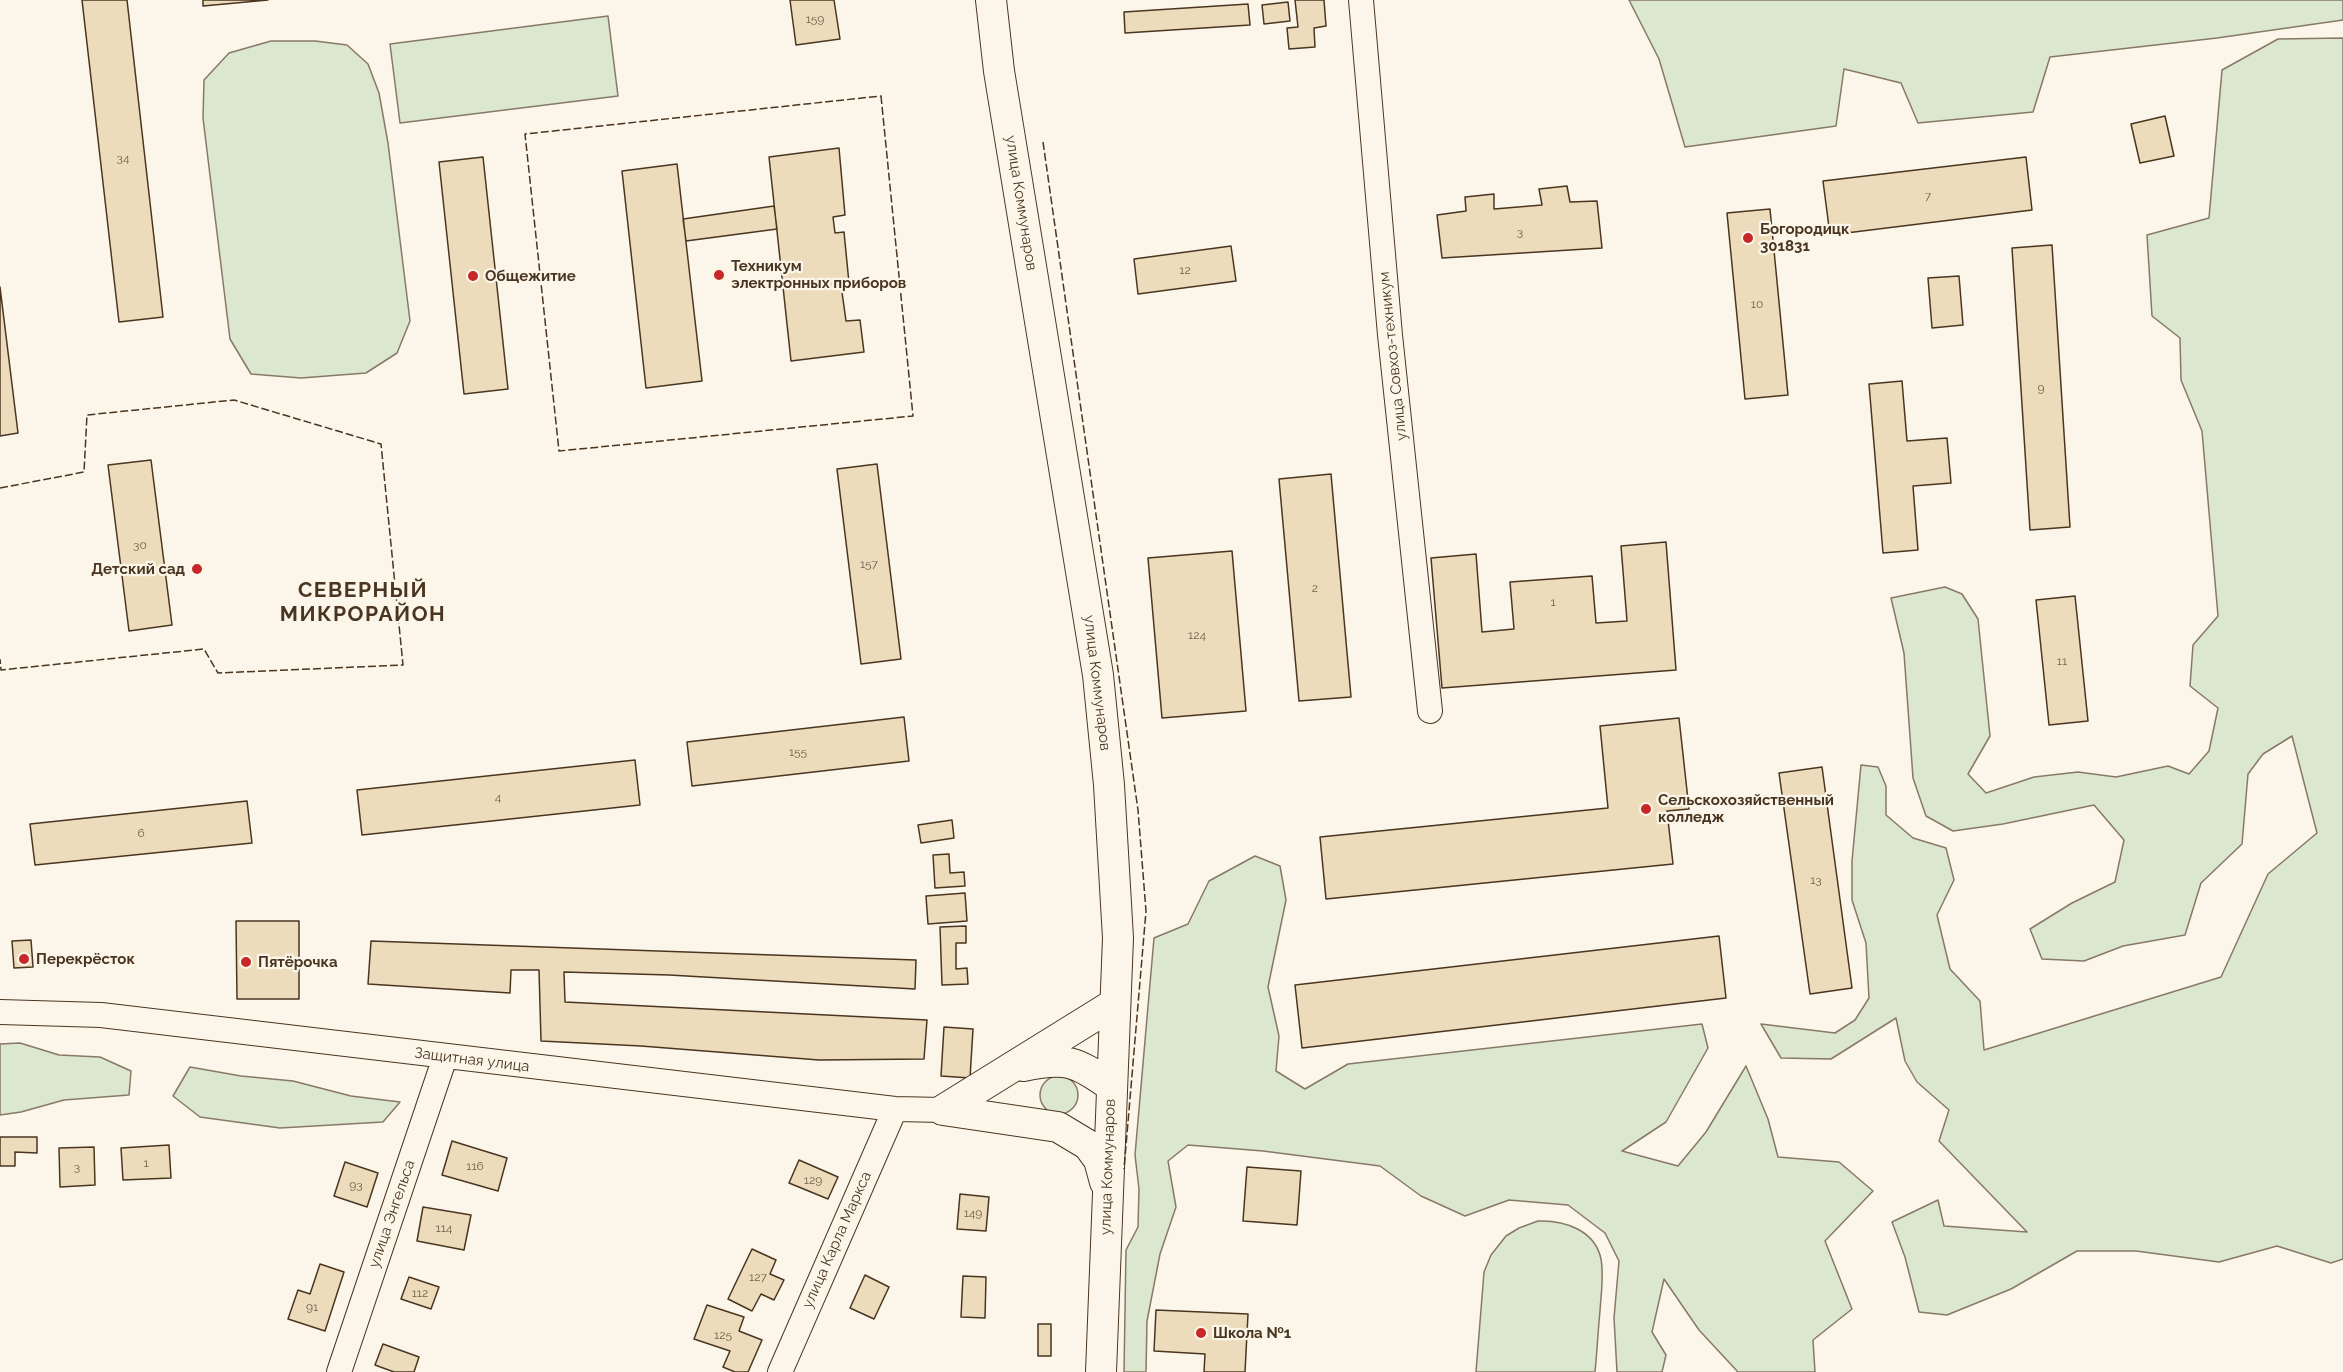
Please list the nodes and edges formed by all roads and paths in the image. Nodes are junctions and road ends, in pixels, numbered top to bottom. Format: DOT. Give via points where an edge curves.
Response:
graph roads {
  1 [pos="991,0"];
  2 [pos="1361,0"];
  3 [pos="1430,711"];
  4 [pos="1114,1004"];
  5 [pos="0,1012"];
  6 [pos="445,1057"];
  7 [pos="1010,1069"];
  8 [pos="1111,1095"];
  9 [pos="895,1109"];
  10 [pos="943,1110"];
  11 [pos="1058,1127"];
  12 [pos="1108,1190"];
  13 [pos="339,1372"];
  14 [pos="780,1372"];
  15 [pos="1101,1372"];
  1 -- 4 [label="main road, улица Коммунаров" via="1001,83 1098,675 1118,938"];
  2 -- 3 [label="street, улица Совхоз-техникум" via="1390,335"];
  4 -- 7 [label="main road"];
  4 -- 8 [label="main road, улица Коммунаров"];
  5 -- 6 [label="street, Защитная улица" via="101,1015"];
  6 -- 9 [label="street, Защитная улица"];
  6 -- 13 [label="street, улица Энгельса"];
  7 -- 8 [label="main road" via="1048,1060 1070,1062 1085,1068"];
  7 -- 10 [label="main road"];
  8 -- 11 [label="main road" via="1089,1118"];
  8 -- 12 [label="main road, улица Коммунаров"];
  9 -- 10 [label="street, Защитная улица"];
  9 -- 14 [label="street, улица Карла Маркса"];
  10 -- 11 [label="main road"];
  11 -- 12 [label="main road" via="1088,1145 1099,1160"];
  12 -- 15 [label="main road, улица Коммунаров"];
}
